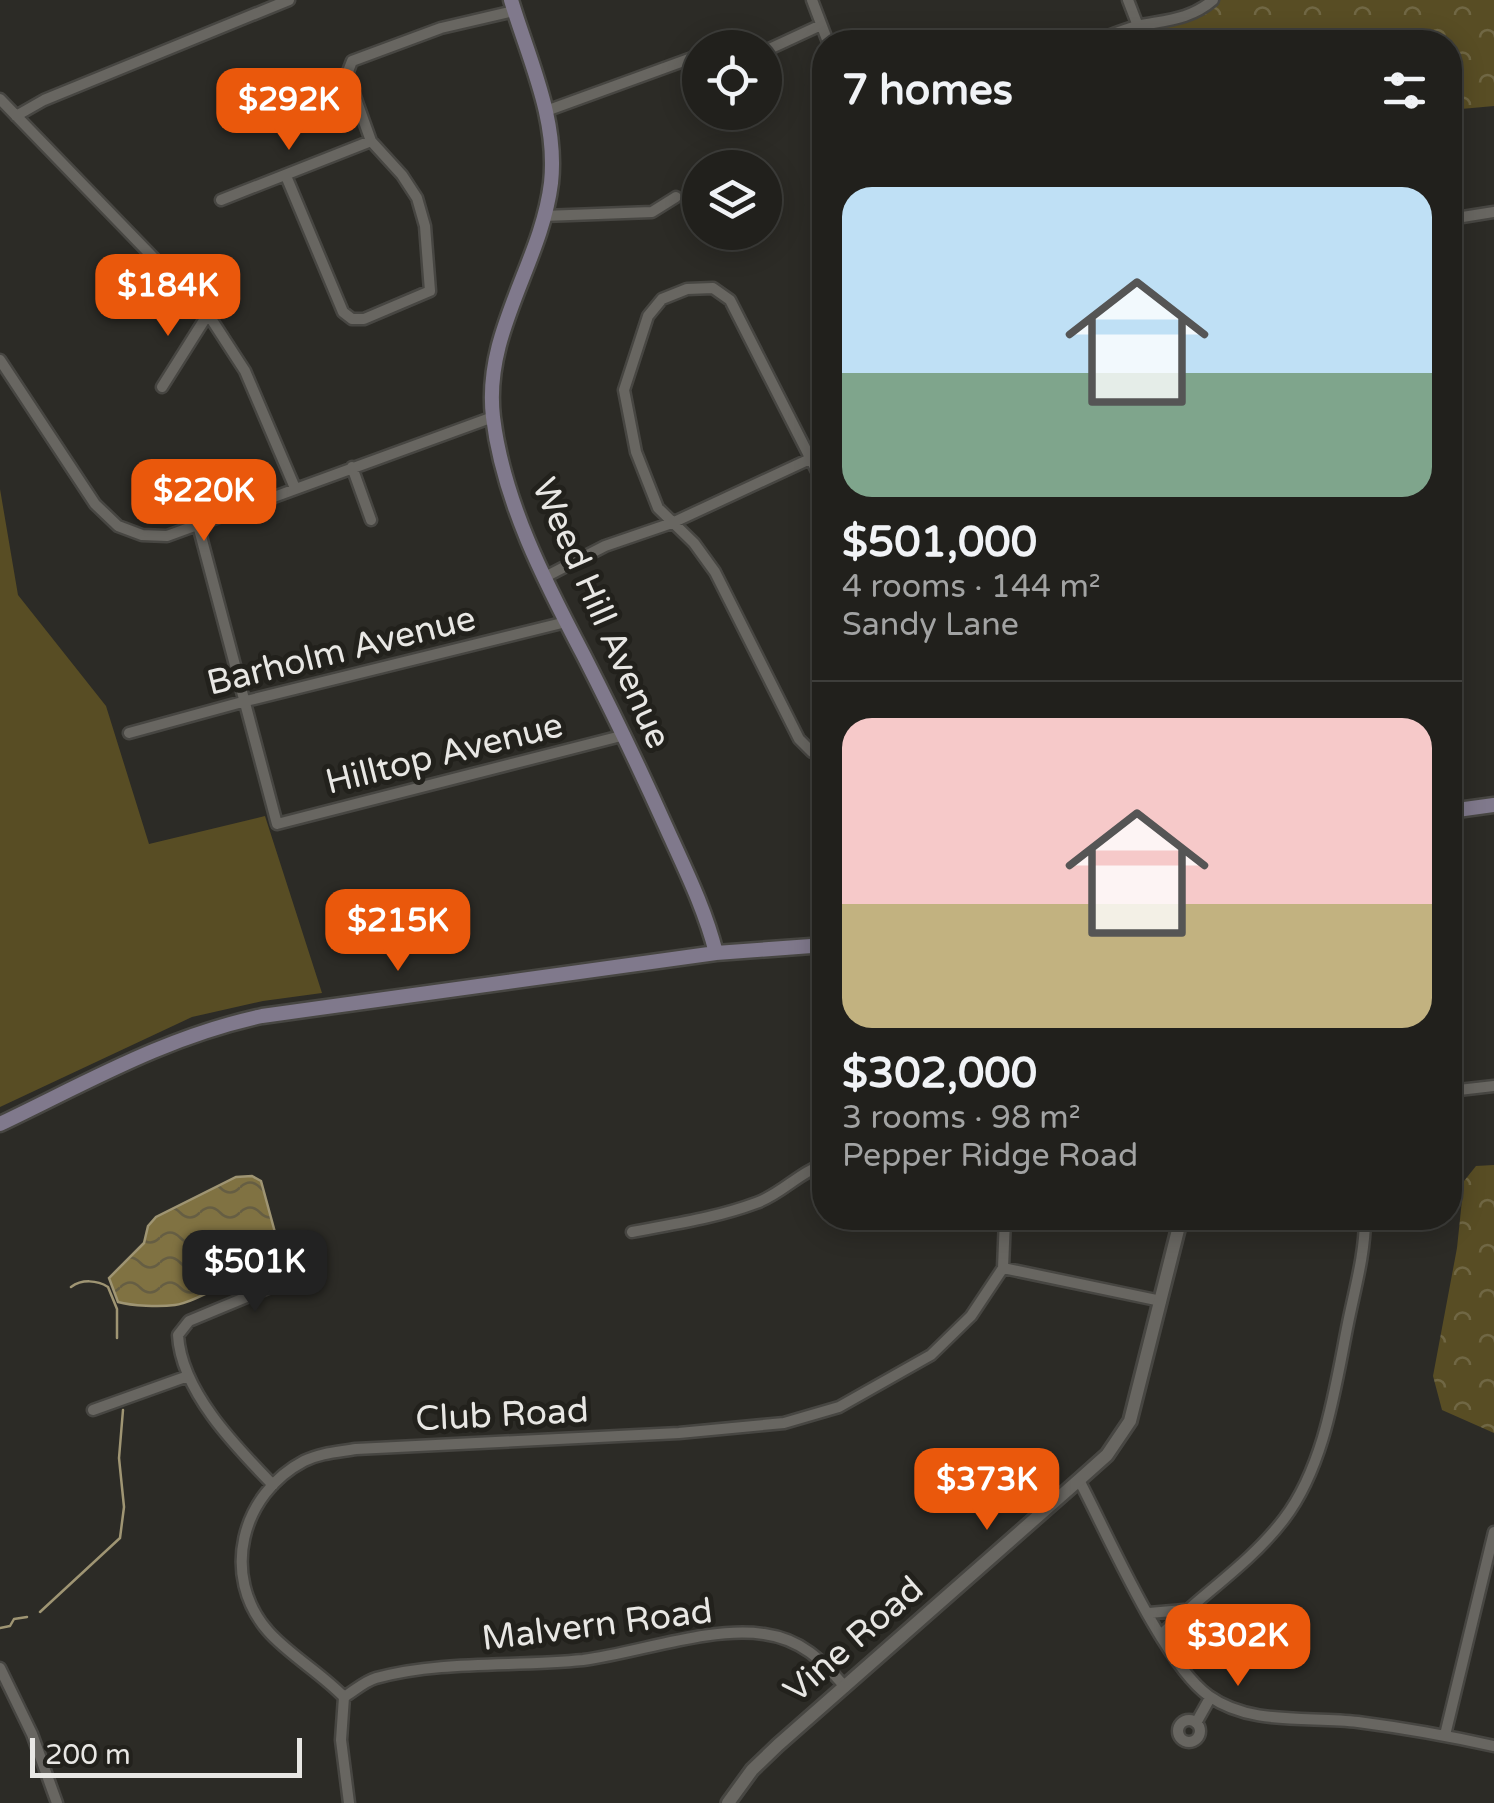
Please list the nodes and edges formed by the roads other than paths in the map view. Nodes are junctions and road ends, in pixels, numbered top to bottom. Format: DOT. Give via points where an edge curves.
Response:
graph roads {
  1 [pos="289,0"];
  2 [pos="812,0"];
  3 [pos="1128,0"];
  4 [pos="1213,0"];
  5 [pos="513,5"];
  6 [pos="821,25"];
  7 [pos="1138,26"];
  8 [pos="823,30"];
  9 [pos="1126,30"];
  10 [pos="782,43"];
  11 [pos="682,61"];
  12 [pos="0,98"];
  13 [pos="546,111"];
  14 [pos="16,116"];
  15 [pos="371,141"];
  16 [pos="286,176"];
  17 [pos="676,196"];
  18 [pos="221,200"];
  19 [pos="1494,212"];
  20 [pos="544,216"];
  21 [pos="1462,217"];
  22 [pos="208,314"];
  23 [pos="0,360"];
  24 [pos="162,387"];
  25 [pos="493,417"];
  26 [pos="812,458"];
  27 [pos="352,467"];
  28 [pos="295,488"];
  29 [pos="371,520"];
  30 [pos="672,523"];
  31 [pos="198,525"];
  32 [pos="544,578"];
  33 [pos="566,622"];
  34 [pos="246,700"];
  35 [pos="129,733"];
  36 [pos="624,735"];
  37 [pos="812,752"];
  38 [pos="1494,805"];
  39 [pos="1462,810"];
  40 [pos="812,946"];
  41 [pos="716,953"];
  42 [pos="1494,1086"];
  43 [pos="1462,1090"];
  44 [pos="0,1124"];
  45 [pos="812,1168"];
  46 [pos="1005,1230"];
  47 [pos="1178,1230"];
  48 [pos="1365,1230"];
  49 [pos="632,1232"];
  50 [pos="1003,1268"];
  51 [pos="308,1271"];
  52 [pos="1161,1301"];
  53 [pos="188,1376"];
  54 [pos="93,1410"];
  55 [pos="1080,1480"];
  56 [pos="272,1486"];
  57 [pos="1494,1532"];
  58 [pos="1185,1610"];
  59 [pos="1149,1613"];
  60 [pos="1161,1635"];
  61 [pos="0,1668"];
  62 [pos="846,1687"];
  63 [pos="344,1697"];
  64 [pos="1210,1698"];
  65 [pos="1196,1723"];
  66 [pos="1444,1735"];
  67 [pos="1494,1746"];
  68 [pos="56,1803"];
  69 [pos="349,1803"];
  70 [pos="728,1803"];
  1 -- 14 [label="street"];
  2 -- 6 [label="street"];
  3 -- 7 [label="street"];
  4 -- 7 [label="street" via="1196,13"];
  5 -- 13 [label="main road, Weed Hill Avenue"];
  5 -- 15 [label="street" via="352,61 346,74"];
  6 -- 8 [label="street"];
  6 -- 10 [label="street"];
  7 -- 9 [label="street"];
  11 -- 13 [label="street"];
  12 -- 14 [label="street"];
  13 -- 20 [label="main road, Weed Hill Avenue" via="553,155"];
  14 -- 22 [label="street"];
  15 -- 16 [label="street"];
  15 -- 16 [label="street" via="416,198 430,291 364,319 343,312"];
  16 -- 18 [label="street"];
  17 -- 20 [label="street" via="652,212"];
  19 -- 21 [label="street"];
  20 -- 25 [label="main road, Weed Hill Avenue" via="498,342"];
  22 -- 24 [label="street"];
  22 -- 28 [label="street" via="245,371"];
  23 -- 31 [label="street" via="95,504 118,526 167,536"];
  25 -- 27 [label="street"];
  25 -- 32 [label="main road, Weed Hill Avenue" via="519,518"];
  26 -- 30 [label="street"];
  26 -- 30 [label="street" via="730,300 713,288 662,298 648,316 624,390 636,452 658,508"];
  27 -- 28 [label="street"];
  27 -- 29 [label="street"];
  28 -- 31 [label="street"];
  30 -- 32 [label="street"];
  30 -- 37 [label="street" via="715,572"];
  31 -- 34 [label="street"];
  32 -- 33 [label="main road, Weed Hill Avenue"];
  33 -- 34 [label="street, Barholm Avenue"];
  33 -- 36 [label="main road, Weed Hill Avenue"];
  34 -- 35 [label="street, Barholm Avenue"];
  34 -- 36 [label="street, Hilltop Avenue" via="277,824"];
  36 -- 41 [label="main road, Weed Hill Avenue" via="707,918"];
  38 -- 39 [label="main road"];
  40 -- 41 [label="main road"];
  41 -- 44 [label="main road" via="210,1027"];
  42 -- 43 [label="street"];
  45 -- 49 [label="street" via="756,1203"];
  46 -- 50 [label="street"];
  47 -- 52 [label="street, Vine Road"];
  48 -- 58 [label="street" via="1332,1401 1308,1480 1257,1549"];
  50 -- 52 [label="street"];
  50 -- 56 [label="street, Club Road" via="971,1316 931,1354 839,1407 784,1423 680,1432 356,1448 306,1460"];
  51 -- 53 [label="street" via="181,1328 178,1348"];
  52 -- 55 [label="street, Vine Road" via="1130,1421"];
  53 -- 54 [label="street"];
  53 -- 56 [label="street" via="219,1425"];
  55 -- 59 [label="street"];
  55 -- 62 [label="street, Vine Road"];
  56 -- 63 [label="street, Club Road" via="244,1530 246,1590 269,1632"];
  57 -- 66 [label="street"];
  58 -- 59 [label="street"];
  58 -- 60 [label="street"];
  59 -- 60 [label="street"];
  60 -- 64 [label="street" via="1186,1677"];
  61 -- 68 [label="street"];
  62 -- 63 [label="street, Malvern Road" via="800,1644 764,1634 675,1641 584,1660 416,1671 372,1678"];
  62 -- 70 [label="street, Vine Road" via="752,1770"];
  63 -- 69 [label="street" via="341,1740"];
  64 -- 65 [label="street"];
  64 -- 66 [label="street" via="1265,1716"];
  66 -- 67 [label="street"];
}
